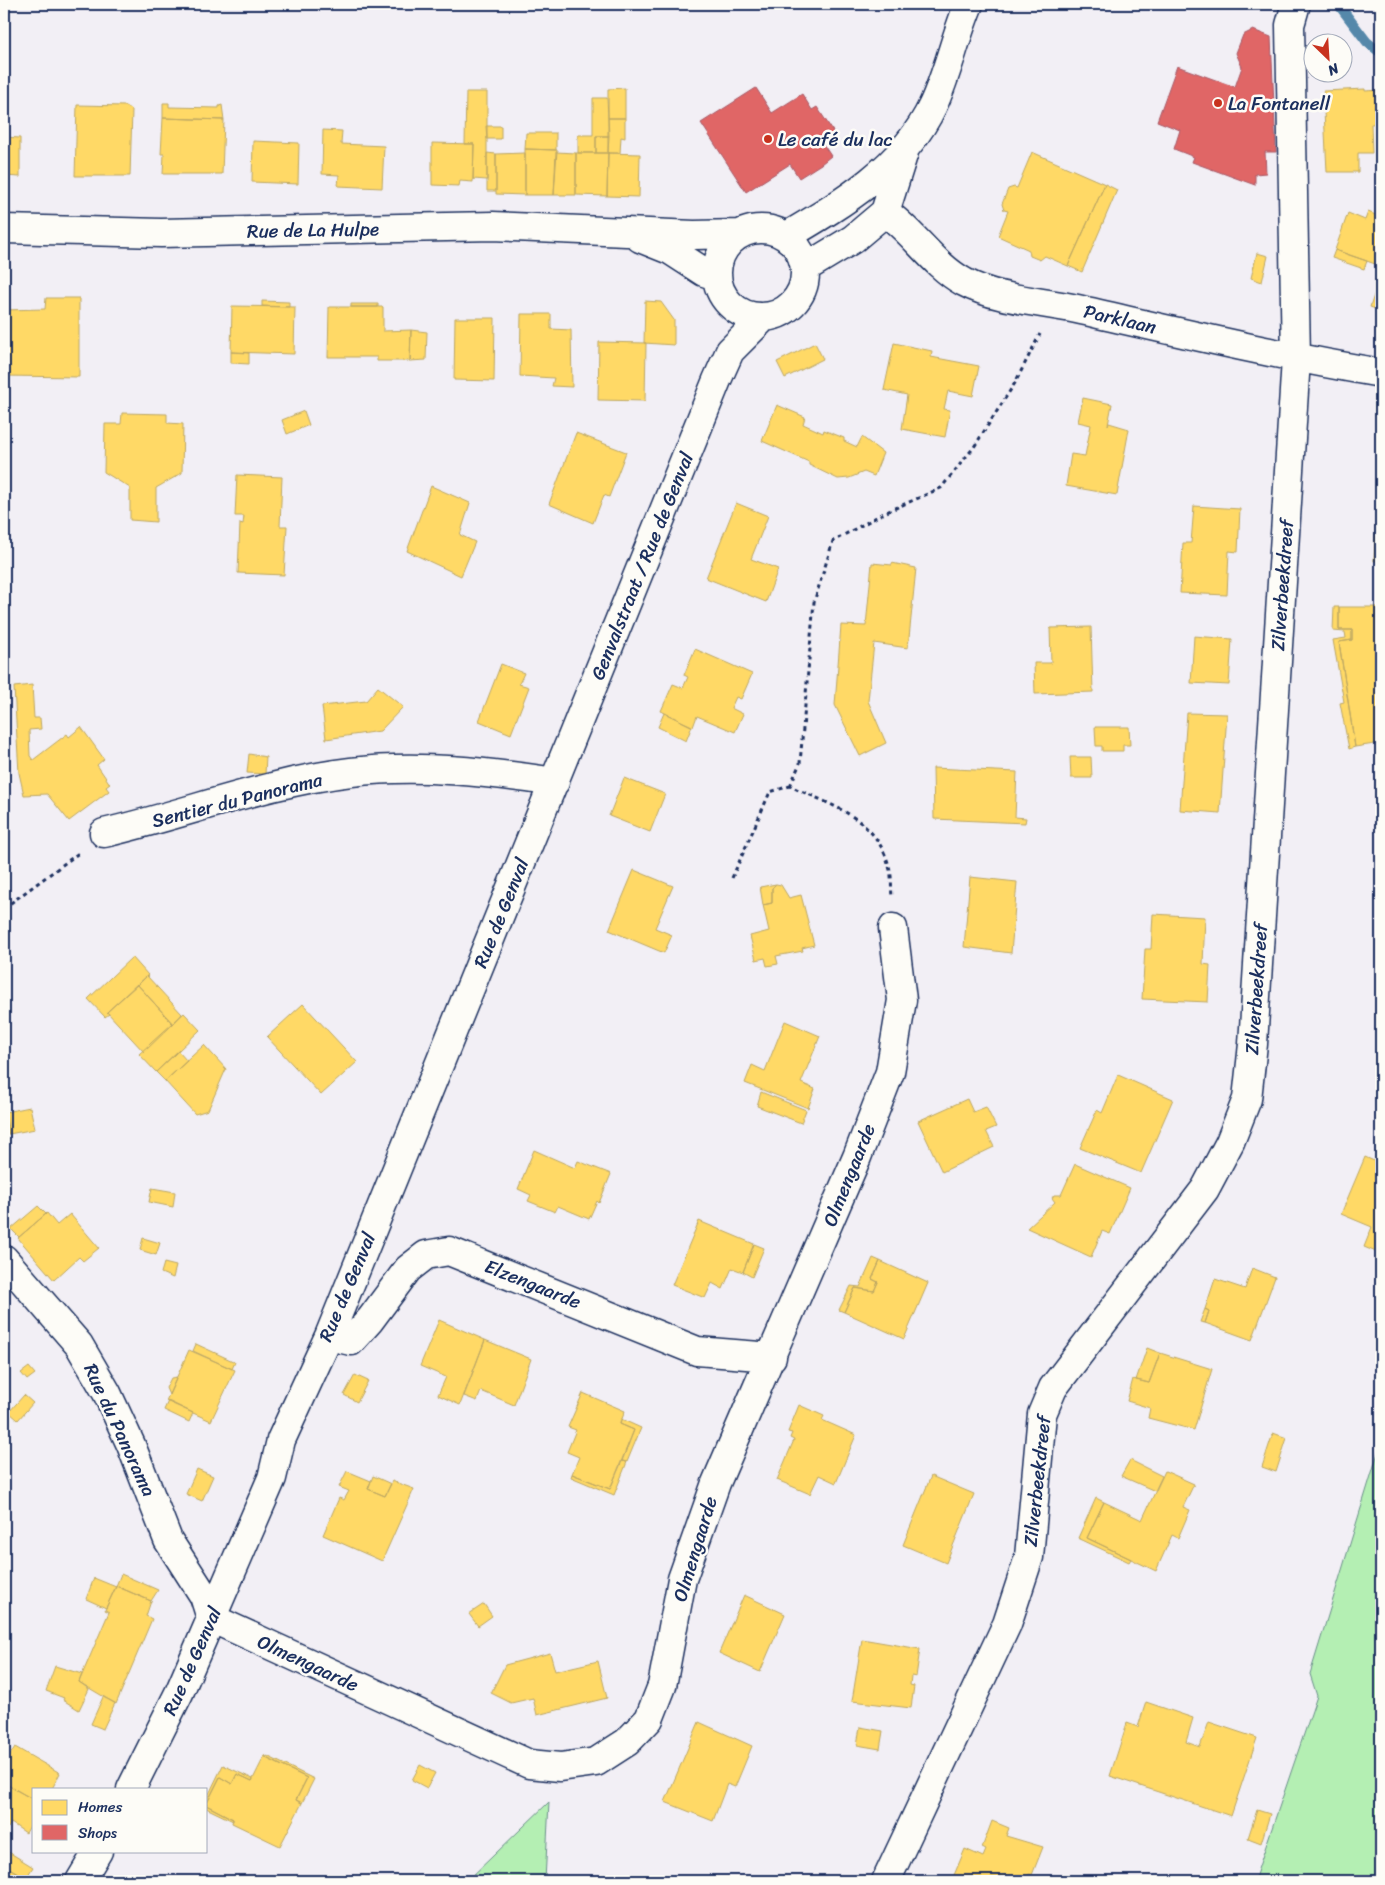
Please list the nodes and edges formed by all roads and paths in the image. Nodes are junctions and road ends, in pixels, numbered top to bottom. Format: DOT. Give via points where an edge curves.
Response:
graph roads {
  1 [pos="969,4"];
  2 [pos="1296,4"];
  3 [pos="905,149"];
  4 [pos="884,212"];
  5 [pos="4,229"];
  6 [pos="622,231"];
  7 [pos="739,234"];
  8 [pos="786,236"];
  9 [pos="805,268"];
  10 [pos="717,276"];
  11 [pos="729,303"];
  12 [pos="1055,304"];
  13 [pos="764,317"];
  14 [pos="730,350"];
  15 [pos="1296,359"];
  16 [pos="1381,373"];
  17 [pos="555,782"];
  18 [pos="790,786"];
  19 [pos="104,833"];
  20 [pos="732,878"];
  21 [pos="4,908"];
  22 [pos="893,928"];
  23 [pos="4,1259"];
  24 [pos="329,1336"];
  25 [pos="772,1357"];
  26 [pos="212,1618"];
  27 [pos="132,1788"];
  28 [pos="97,1852"];
  29 [pos="80,1881"];
  30 [pos="886,1881"];
  1 -- 3 [label="street" via="933,106"];
  2 -- 15 [label="street, Zilverbeekdreef" via="1290,25"];
  3 -- 4 [label="street"];
  3 -- 8 [label="street" via="868,185"];
  4 -- 9 [label="street" via="853,239"];
  4 -- 12 [label="street, Parklaan" via="939,264 962,281 986,292"];
  5 -- 6 [label="street, Rue de La Hulpe" via="161,233 493,226"];
  6 -- 7 [label="street, Rue de La Hulpe"];
  6 -- 10 [label="street, Rue de La Hulpe" via="670,250 704,272"];
  7 -- 8 [label="street" via="755,228 771,229"];
  7 -- 10 [label="street" via="722,252"];
  8 -- 9 [label="street" via="799,250"];
  9 -- 13 [label="street" via="799,295 790,306"];
  10 -- 11 [label="street" via="720,290"];
  11 -- 13 [label="street" via="751,316"];
  11 -- 14 [label="street, Genvalstraat / Rue de Genval"];
  12 -- 15 [label="street, Parklaan"];
  12 -- 18 [label="path" via="1015,383 974,447 941,488 882,514 833,541 814,602 800,763"];
  13 -- 14 [label="street, Genvalstraat / Rue de Genval"];
  14 -- 17 [label="street, Genvalstraat / Rue de Genval"];
  15 -- 16 [label="street, Parklaan"];
  15 -- 30 [label="street, Zilverbeekdreef" via="1247,1099 1230,1142 1204,1189 1053,1388 1042,1414 1029,1557 1021,1586 1007,1624"];
  17 -- 19 [label="street, Sentier du Panorama" via="481,771 377,769 348,772 253,792"];
  17 -- 24 [label="street, Rue de Genval"];
  18 -- 20 [label="path" via="770,792"];
  18 -- 22 [label="path" via="855,817 877,836 890,870"];
  19 -- 21 [label="path"];
  22 -- 25 [label="street, Olmengaarde" via="902,1000 890,1072"];
  23 -- 26 [label="street, Rue du Panorama" via="84,1353 131,1445 168,1540 204,1596"];
  24 -- 25 [label="street, Elzengaarde" via="351,1341 408,1269 426,1255 449,1251 697,1351"];
  24 -- 26 [label="street, Rue de Genval" via="281,1440 272,1478"];
  25 -- 26 [label="street, Olmengaarde" via="716,1483 682,1579 662,1686 648,1719 627,1742 596,1762 560,1767 529,1764"];
  26 -- 27 [label="street, Rue de Genval"];
  28 -- 29 [label="street"];
}
